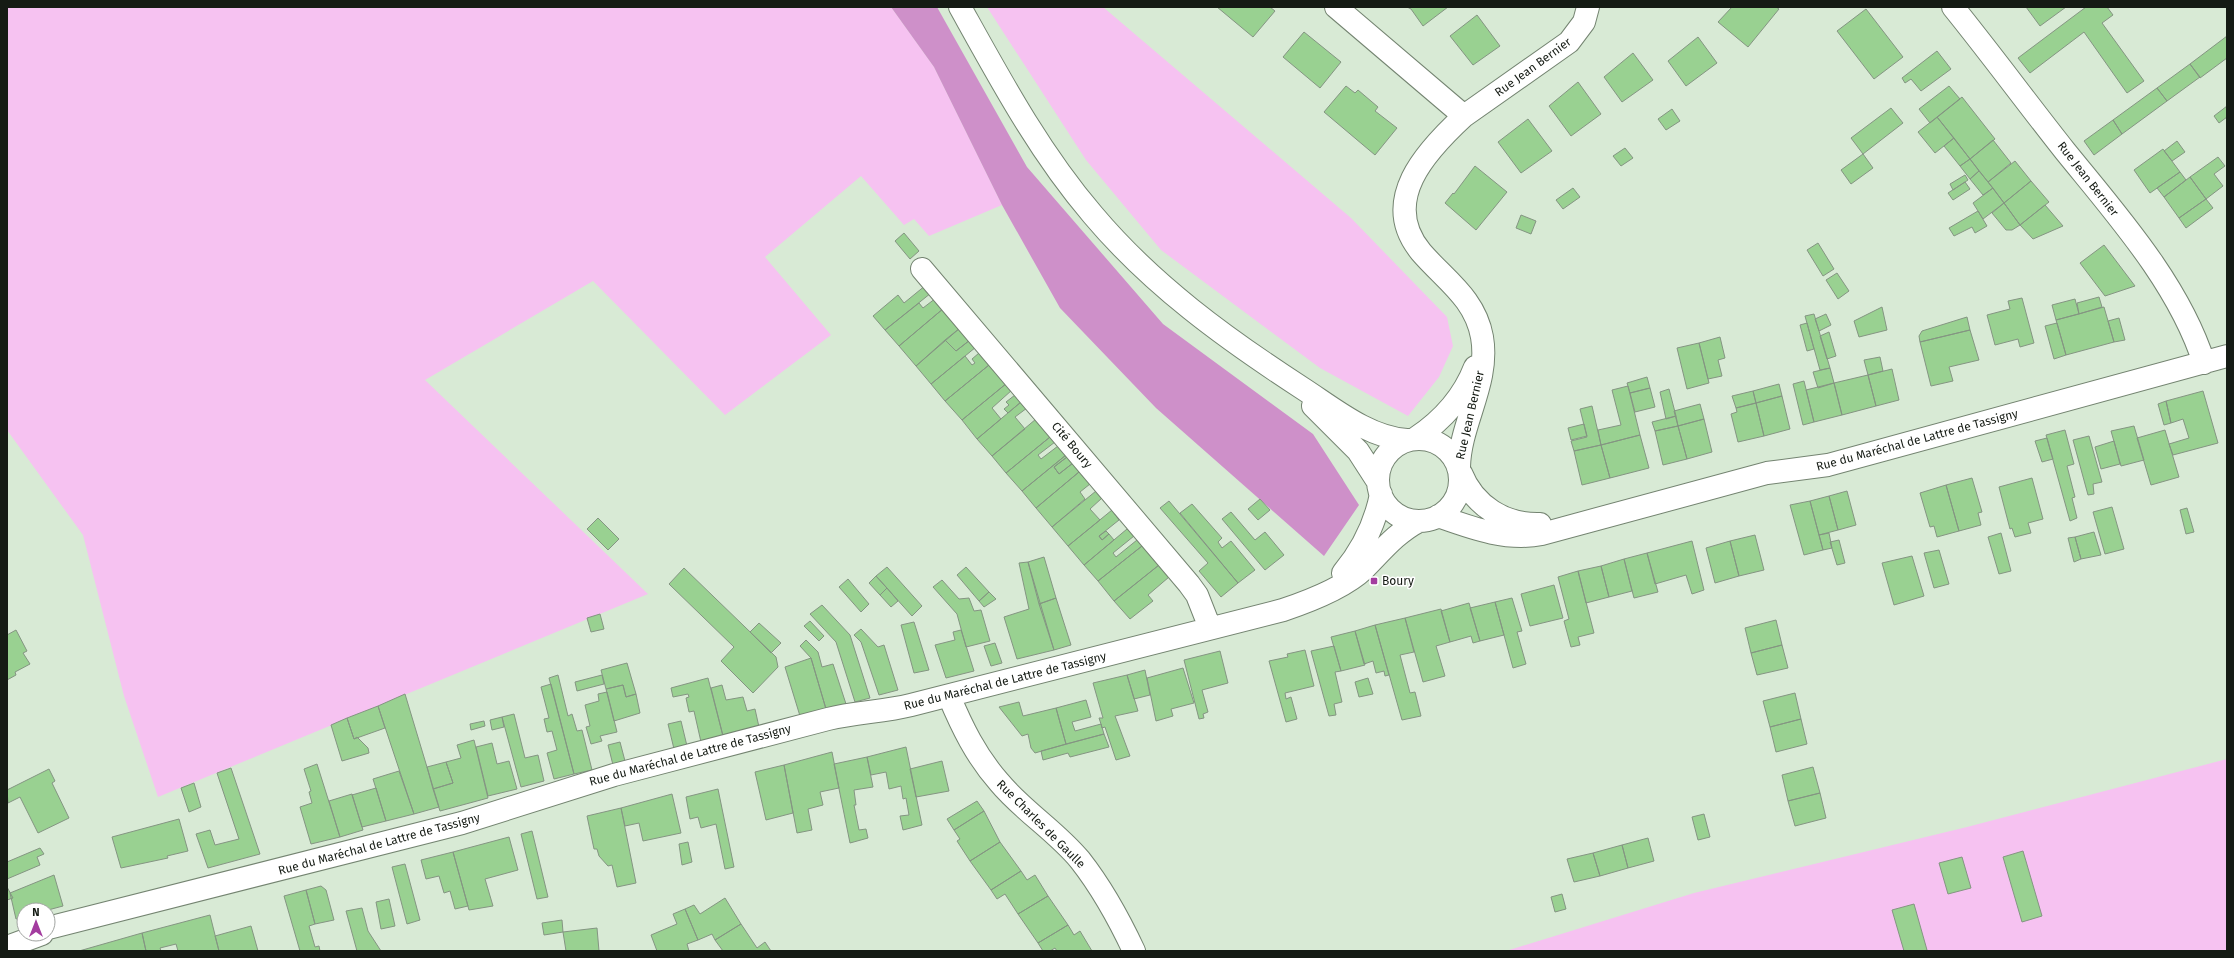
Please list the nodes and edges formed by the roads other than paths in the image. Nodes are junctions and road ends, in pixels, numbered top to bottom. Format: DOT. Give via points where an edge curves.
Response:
graph roads {
  1 [pos="960,7"];
  2 [pos="1336,7"];
  3 [pos="1588,7"];
  4 [pos="1953,7"];
  5 [pos="1464,116"];
  6 [pos="922,269"];
  7 [pos="1482,338"];
  8 [pos="2227,356"];
  9 [pos="1259,360"];
  10 [pos="2204,363"];
  11 [pos="1411,439"];
  12 [pos="1460,470"];
  13 [pos="1379,488"];
  14 [pos="1429,519"];
  15 [pos="1582,522"];
  16 [pos="1321,595"];
  17 [pos="1210,628"];
  18 [pos="949,696"];
  19 [pos="56,928"];
  20 [pos="20,942"];
  21 [pos="7,947"];
  22 [pos="1134,951"];
  1 -- 9 [label="street" via="1031,130 1092,215 1142,267 1191,311"];
  2 -- 5 [label="street"];
  3 -- 5 [label="street, Rue Jean Bernier" via="1584,22 1569,42"];
  4 -- 10 [label="street, Rue Jean Bernier" via="2158,272 2196,338"];
  5 -- 7 [label="street, Rue Jean Bernier" via="1433,148 1415,173 1408,189 1405,216 1412,240 1465,297 1473,310"];
  6 -- 17 [label="street, Cité Boury" via="1189,584 1197,595"];
  7 -- 11 [label="street, Rue Jean Bernier" via="1476,366 1464,390 1442,418"];
  7 -- 12 [label="street, Rue Jean Bernier" via="1479,388 1463,439"];
  8 -- 10 [label="street, Rue du Maréchal de Lattre de Tassigny"];
  9 -- 11 [label="street" via="1363,426 1390,438"];
  9 -- 13 [label="street" via="1340,432 1366,460"];
  10 -- 15 [label="street, Rue du Maréchal de Lattre de Tassigny" via="1828,465 1767,473"];
  11 -- 12 [label="street" via="1434,441 1445,447 1454,456"];
  11 -- 13 [label="street" via="1396,445 1384,458 1379,470"];
  12 -- 14 [label="street" via="1460,487 1456,499 1448,509"];
  12 -- 15 [label="street, Rue du Maréchal de Lattre de Tassigny" via="1468,489 1478,502 1508,520 1534,524"];
  13 -- 14 [label="street" via="1387,505 1396,514 1407,519"];
  13 -- 16 [label="street, Rue du Maréchal de Lattre de Tassigny" via="1372,528 1363,547 1342,575"];
  14 -- 15 [label="street, Rue du Maréchal de Lattre de Tassigny" via="1493,534 1519,537 1542,534"];
  14 -- 16 [label="street, Rue du Maréchal de Lattre de Tassigny" via="1409,526 1389,542 1360,572"];
  16 -- 17 [label="street, Rue du Maréchal de Lattre de Tassigny" via="1283,610"];
  17 -- 18 [label="street, Rue du Maréchal de Lattre de Tassigny"];
  18 -- 19 [label="street, Rue du Maréchal de Lattre de Tassigny" via="894,709 847,714 588,782 462,822"];
  18 -- 22 [label="street, Rue Charles de Gaulle" via="973,748 999,783 1079,859 1118,918"];
  20 -- 21 [label="street, Rue du Maréchal de Lattre de Tassigny"];
}
